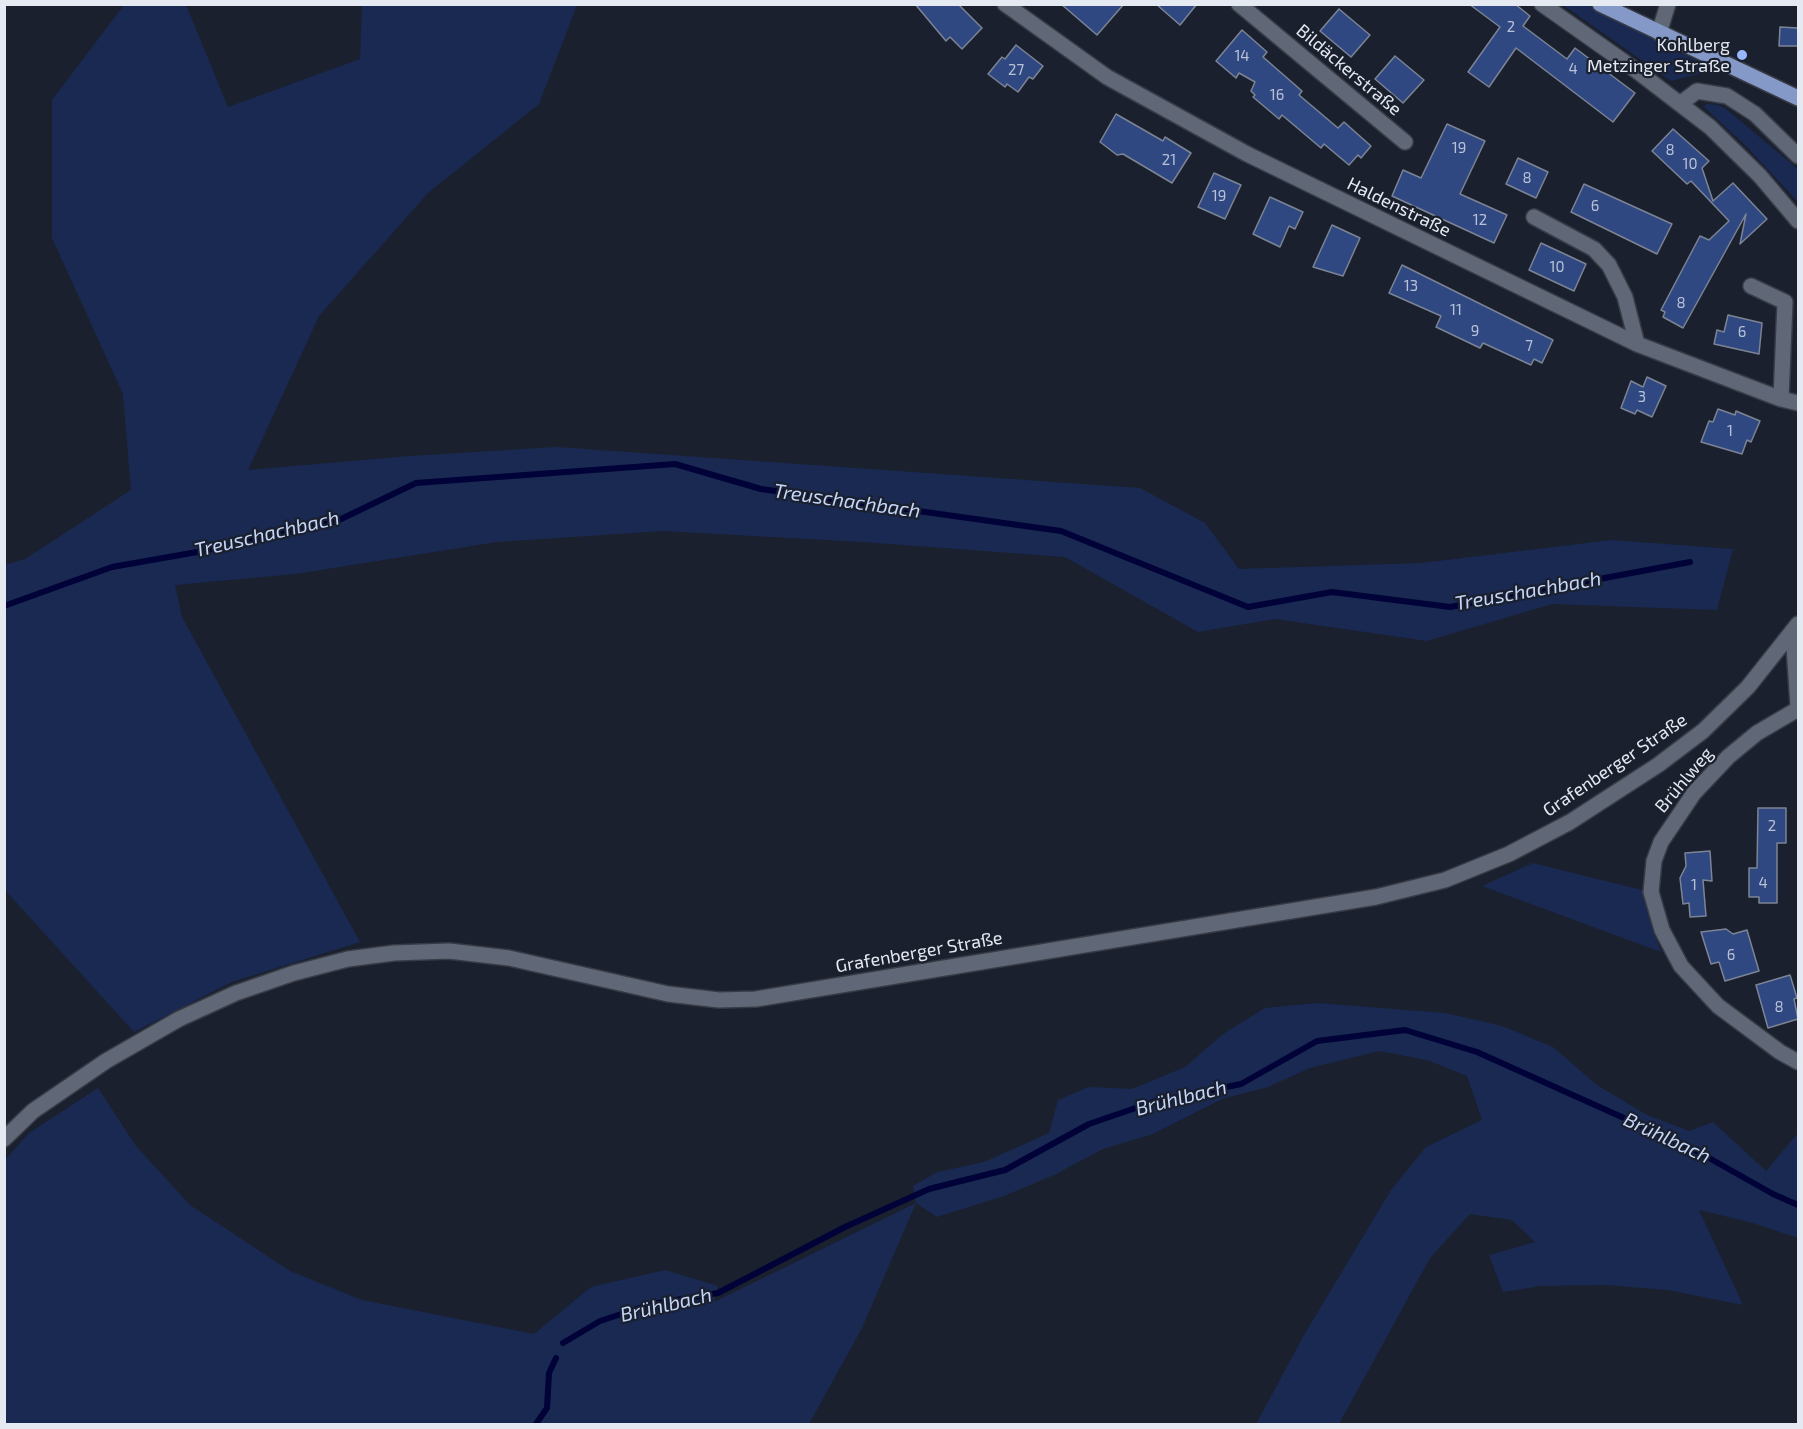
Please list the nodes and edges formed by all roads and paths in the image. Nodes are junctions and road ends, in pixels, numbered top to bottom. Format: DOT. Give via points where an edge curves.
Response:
graph roads {
  1 [pos="1005,4"];
  2 [pos="1239,4"];
  3 [pos="1542,4"];
  4 [pos="1600,4"];
  5 [pos="1668,4"];
  6 [pos="1659,33"];
  7 [pos="1798,98"];
  8 [pos="1680,104"];
  9 [pos="1405,142"];
  10 [pos="1798,156"];
  11 [pos="1534,217"];
  12 [pos="1798,221"];
  13 [pos="1751,286"];
  14 [pos="1637,344"];
  15 [pos="1781,399"];
  16 [pos="1798,403"];
  17 [pos="1796,628"];
  18 [pos="1798,707"];
  19 [pos="1798,1062"];
  20 [pos="4,1139"];
  1 -- 14 [label="street, Haldenstraße" via="1107,77 1247,154"];
  2 -- 9 [label="street, Bildäckerstraße"];
  3 -- 8 [label="street"];
  4 -- 6 [label="main road"];
  5 -- 6 [label="street"];
  6 -- 7 [label="main road"];
  8 -- 10 [label="street" via="1697,91 1727,96 1755,114"];
  8 -- 12 [label="street" via="1760,176"];
  11 -- 14 [label="street" via="1594,249 1609,265 1625,297"];
  13 -- 15 [label="street" via="1785,302"];
  14 -- 15 [label="street, Haldenstraße"];
  15 -- 16 [label="street, Haldenstraße"];
  17 -- 18 [label="street, Brühlweg"];
  17 -- 20 [label="street, Grafenberger Straße" via="1733,702 1658,765 1570,822 1509,854 1445,880 1376,897 756,999 719,1000 668,994 509,958 449,951 348,959 236,993 179,1019 42,1104"];
  18 -- 19 [label="street, Brühlweg" via="1757,733 1694,793 1661,842 1654,861 1651,892 1662,930 1682,966 1718,1006"];
}
